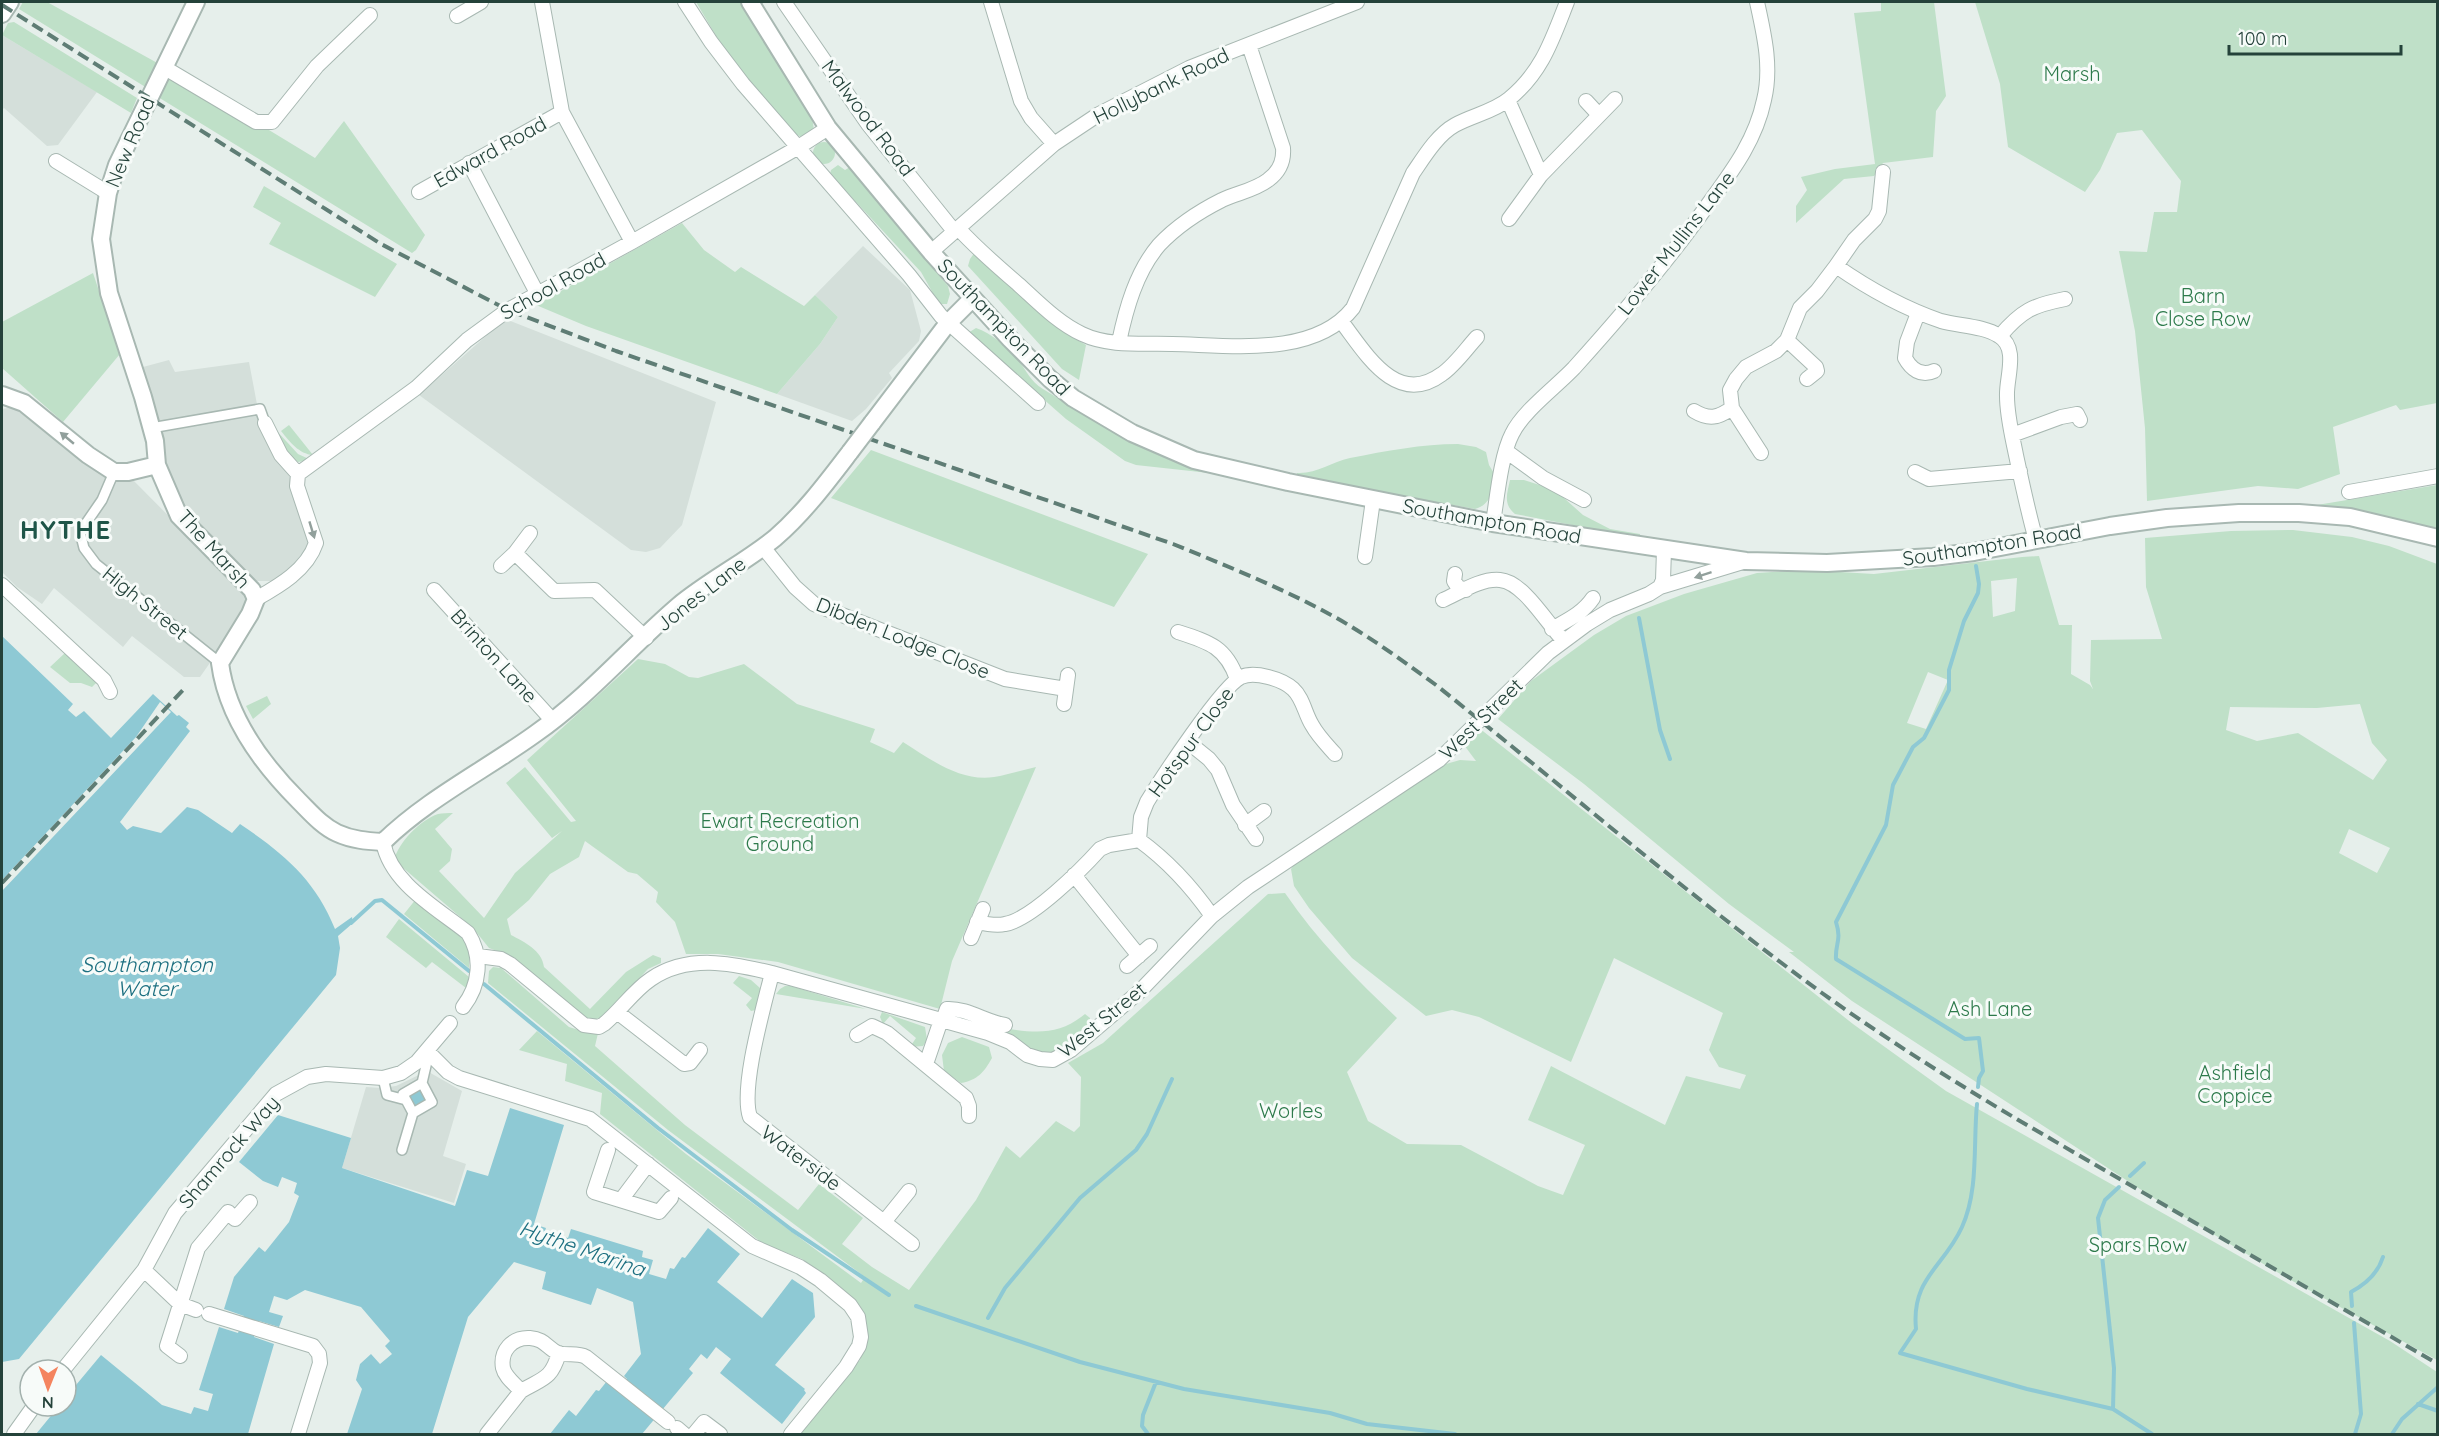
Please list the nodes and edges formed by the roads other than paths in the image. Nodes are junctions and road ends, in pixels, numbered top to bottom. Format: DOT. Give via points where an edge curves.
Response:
graph roads {
  1 [pos="10,2"];
  2 [pos="196,2"];
  3 [pos="481,2"];
  4 [pos="542,2"];
  5 [pos="685,2"];
  6 [pos="750,2"];
  7 [pos="784,2"];
  8 [pos="991,2"];
  9 [pos="1352,2"];
  10 [pos="1567,2"];
  11 [pos="1756,2"];
  12 [pos="2,14"];
  13 [pos="370,15"];
  14 [pos="457,16"];
  15 [pos="1249,45"];
  16 [pos="165,68"];
  17 [pos="1614,99"];
  18 [pos="1508,100"];
  19 [pos="1586,100"];
  20 [pos="562,112"];
  21 [pos="1599,115"];
  22 [pos="828,128"];
  23 [pos="1054,144"];
  24 [pos="797,148"];
  25 [pos="56,161"];
  26 [pos="469,163"];
  27 [pos="1883,172"];
  28 [pos="1541,175"];
  29 [pos="419,192"];
  30 [pos="108,193"];
  31 [pos="1509,219"];
  32 [pos="956,230"];
  33 [pos="632,242"];
  34 [pos="931,252"];
  35 [pos="1836,266"];
  36 [pos="537,293"];
  37 [pos="972,298"];
  38 [pos="2065,299"];
  39 [pos="1918,313"];
  40 [pos="1341,321"];
  41 [pos="948,323"];
  42 [pos="2000,336"];
  43 [pos="1477,337"];
  44 [pos="1787,340"];
  45 [pos="1119,342"];
  46 [pos="1934,371"];
  47 [pos="1807,380"];
  48 [pos="2,396"];
  49 [pos="1038,403"];
  50 [pos="1732,408"];
  51 [pos="1694,411"];
  52 [pos="2078,411"];
  53 [pos="265,423"];
  54 [pos="151,428"];
  55 [pos="2012,435"];
  56 [pos="1768,437"];
  57 [pos="1506,451"];
  58 [pos="158,465"];
  59 [pos="2020,471"];
  60 [pos="114,472"];
  61 [pos="1915,472"];
  62 [pos="298,474"];
  63 [pos="2438,476"];
  64 [pos="2349,492"];
  65 [pos="1373,500"];
  66 [pos="1584,500"];
  67 [pos="1493,522"];
  68 [pos="530,533"];
  69 [pos="2438,538"];
  70 [pos="2036,540"];
  71 [pos="763,547"];
  72 [pos="1664,550"];
  73 [pos="515,553"];
  74 [pos="1365,557"];
  75 [pos="1746,561"];
  76 [pos="501,566"];
  77 [pos="1455,574"];
  78 [pos="2,585"];
  79 [pos="1660,587"];
  80 [pos="434,590"];
  81 [pos="1466,590"];
  82 [pos="1593,598"];
  83 [pos="256,599"];
  84 [pos="1443,600"];
  85 [pos="1552,629"];
  86 [pos="1178,632"];
  87 [pos="646,638"];
  88 [pos="1564,641"];
  89 [pos="220,663"];
  90 [pos="1237,679"];
  91 [pos="110,692"];
  92 [pos="1064,704"];
  93 [pos="553,721"];
  94 [pos="1188,742"];
  95 [pos="1335,754"];
  96 [pos="1264,811"];
  97 [pos="1245,825"];
  98 [pos="1256,839"];
  99 [pos="1139,840"];
  100 [pos="382,842"];
  101 [pos="1074,874"];
  102 [pos="1212,916"];
  103 [pos="971,938"];
  104 [pos="1150,946"];
  105 [pos="478,956"];
  106 [pos="1139,956"];
  107 [pos="1127,966"];
  108 [pos="772,973"];
  109 [pos="463,1007"];
  110 [pos="617,1012"];
  111 [pos="942,1020"];
  112 [pos="450,1023"];
  113 [pos="1005,1025"];
  114 [pos="857,1035"];
  115 [pos="700,1050"];
  116 [pos="428,1052"];
  117 [pos="926,1064"];
  118 [pos="382,1077"];
  119 [pos="422,1083"];
  120 [pos="406,1100"];
  121 [pos="413,1113"];
  122 [pos="969,1116"];
  123 [pos="402,1150"];
  124 [pos="608,1150"];
  125 [pos="648,1164"];
  126 [pos="909,1191"];
  127 [pos="671,1198"];
  128 [pos="621,1200"];
  129 [pos="250,1202"];
  130 [pos="884,1222"];
  131 [pos="912,1244"];
  132 [pos="144,1270"];
  133 [pos="180,1304"];
  134 [pos="559,1353"];
  135 [pos="180,1356"];
  136 [pos="73,1358"];
  137 [pos="521,1390"];
  138 [pos="25,1418"];
  139 [pos="676,1428"];
  140 [pos="14,1434"];
  141 [pos="298,1434"];
  142 [pos="487,1434"];
  143 [pos="694,1434"];
  144 [pos="720,1434"];
  145 [pos="791,1434"];
  1 -- 12 [label="street"];
  2 -- 16 [label="street, New Road"];
  3 -- 14 [label="street"];
  4 -- 20 [label="street"];
  5 -- 24 [label="street, Southampton Road" via="726,63"];
  6 -- 22 [label="street, Southampton Road"];
  7 -- 32 [label="street, Malwood Road" via="868,124"];
  8 -- 23 [label="street" via="1021,101"];
  9 -- 15 [label="street, Hollybank Road"];
  10 -- 18 [label="street" via="1538,69"];
  11 -- 57 [label="street, Lower Mullins Lane" via="1768,71 1761,114 1747,148 1649,283 1562,381 1523,418 1511,434"];
  13 -- 16 [label="street" via="317,66 272,122 256,122"];
  15 -- 23 [label="street, Hollybank Road" via="1132,96"];
  15 -- 45 [label="street" via="1283,148 1281,165 1268,180 1202,211 1159,246 1129,301"];
  16 -- 30 [label="street, New Road" via="117,165"];
  17 -- 21 [label="street"];
  18 -- 28 [label="street"];
  18 -- 40 [label="street" via="1454,126 1421,161 1359,296"];
  19 -- 21 [label="street"];
  20 -- 26 [label="street, Edward Road"];
  20 -- 33 [label="street"];
  21 -- 28 [label="street"];
  22 -- 24 [label="street, School Road"];
  22 -- 34 [label="street, Southampton Road"];
  23 -- 32 [label="street, Hollybank Road"];
  24 -- 33 [label="street, School Road"];
  24 -- 41 [label="street, Southampton Road"];
  25 -- 30 [label="street"];
  26 -- 29 [label="street, Edward Road"];
  26 -- 36 [label="street"];
  27 -- 35 [label="street" via="1879,212"];
  28 -- 31 [label="street" via="1524,212"];
  30 -- 54 [label="street, New Road" via="101,239 109,292"];
  32 -- 34 [label="street, Hollybank Road"];
  32 -- 45 [label="street, Malwood Road" via="1068,326 1089,337"];
  33 -- 36 [label="street, School Road"];
  34 -- 37 [label="street, Southampton Road"];
  35 -- 39 [label="street"];
  35 -- 44 [label="street" via="1800,308"];
  36 -- 62 [label="street, School Road" via="490,321 416,388"];
  37 -- 41 [label="street, Jones Lane"];
  37 -- 65 [label="street, Southampton Road" via="1050,379 1073,398 1132,433 1167,450 1221,468"];
  38 -- 42 [label="street" via="2028,309"];
  39 -- 42 [label="street"];
  39 -- 46 [label="street" via="1905,358 1917,371"];
  40 -- 43 [label="street" via="1383,374 1409,384 1422,384 1444,373"];
  40 -- 45 [label="street, Malwood Road" via="1316,334 1272,345"];
  41 -- 49 [label="street, Southampton Road"];
  41 -- 71 [label="street, Jones Lane, bridge" via="817,495"];
  42 -- 55 [label="street" via="2009,352 2007,406"];
  44 -- 47 [label="street" via="1816,367 1817,371"];
  44 -- 50 [label="street" via="1776,351 1746,367 1736,379 1730,390"];
  60 -- 48 [label="street, one-way" via="24,403"];
  50 -- 51 [label="street" via="1711,418"];
  50 -- 56 [label="street" via="1758,449"];
  52 -- 55 [label="street"];
  53 -- 54 [label="street" via="260,409"];
  53 -- 62 [label="street" via="281,455"];
  54 -- 58 [label="street, The Marsh"];
  55 -- 59 [label="street"];
  57 -- 66 [label="street" via="1543,478"];
  57 -- 67 [label="street, Lower Mullins Lane"];
  58 -- 60 [label="street"];
  58 -- 83 [label="street, The Marsh" via="179,516 252,590"];
  59 -- 61 [label="street" via="1929,479"];
  59 -- 70 [label="street"];
  60 -- 89 [label="street, High Street" via="81,532 84,548 96,564"];
  62 -- 83 [label="street, one-way" via="297,486 316,543 298,570"];
  63 -- 64 [label="street"];
  65 -- 67 [label="street, Southampton Road"];
  65 -- 74 [label="street"];
  67 -- 72 [label="street, Southampton Road"];
  68 -- 73 [label="street"];
  69 -- 70 [label="street, Southampton Road" via="2350,517 2239,513 2167,518"];
  70 -- 75 [label="street, Southampton Road" via="1974,552 1872,562"];
  71 -- 87 [label="street, Jones Lane" via="678,606"];
  71 -- 92 [label="street, Dibden Lodge Close" via="814,604 994,676 1020,683 1067,682"];
  72 -- 75 [label="street, Southampton Road"];
  72 -- 79 [label="street"];
  73 -- 76 [label="street"];
  73 -- 87 [label="street" via="554,591 595,590"];
  75 -- 79 [label="street, West Street, one-way"];
  77 -- 81 [label="street" via="1458,587"];
  78 -- 91 [label="street" via="104,680"];
  79 -- 88 [label="street, West Street" via="1610,610"];
  80 -- 93 [label="street, Brinton Lane"];
  81 -- 84 [label="street"];
  81 -- 85 [label="street" via="1489,581 1511,583"];
  82 -- 85 [label="street" via="1573,618"];
  83 -- 89 [label="street, The Marsh"];
  85 -- 88 [label="street"];
  86 -- 90 [label="street, Hotspur Close" via="1220,650 1228,657"];
  87 -- 93 [label="street, Jones Lane"];
  88 -- 102 [label="street, West Street" via="1439,760 1248,887"];
  89 -- 100 [label="street" via="226,693 268,769 324,826 360,840"];
  90 -- 94 [label="street, Hotspur Close"];
  90 -- 95 [label="street, Hotspur Close" via="1253,674 1295,691 1311,724"];
  93 -- 100 [label="street, Jones Lane"];
  94 -- 97 [label="street" via="1218,770"];
  94 -- 99 [label="street, Hotspur Close" via="1147,802 1140,820"];
  96 -- 97 [label="street"];
  97 -- 98 [label="street"];
  99 -- 101 [label="street" via="1100,849"];
  99 -- 102 [label="street" via="1181,876"];
  100 -- 105 [label="street" via="385,856 398,875 468,933"];
  101 -- 103 [label="street" via="1022,917 1005,924 980,916"];
  101 -- 106 [label="street"];
  102 -- 111 [label="street, West Street" via="1140,991 1071,1050 1053,1060 1034,1057 988,1033"];
  104 -- 106 [label="street"];
  105 -- 109 [label="street" via="476,983"];
  105 -- 110 [label="street, West Street" via="510,964 584,1025 598,1027"];
  106 -- 107 [label="street"];
  108 -- 110 [label="street, West Street" via="742,966 691,963 651,979"];
  108 -- 111 [label="street, West Street"];
  108 -- 130 [label="street, Waterside" via="748,1086 750,1117"];
  110 -- 115 [label="street" via="684,1065 690,1064"];
  111 -- 113 [label="street" via="947,1009 956,1009"];
  111 -- 117 [label="street"];
  112 -- 116 [label="street, Shamrock Way"];
  114 -- 117 [label="street" via="872,1026 879,1028"];
  116 -- 118 [label="street, Shamrock Way" via="401,1073"];
  116 -- 119 [label="street"];
  116 -- 125 [label="street" via="459,1078 590,1119"];
  117 -- 122 [label="street" via="966,1098"];
  118 -- 120 [label="street" via="387,1095"];
  118 -- 132 [label="street, Shamrock Way" via="307,1077 276,1094 175,1213"];
  119 -- 120 [label="street" via="403,1094"];
  119 -- 121 [label="street" via="432,1102"];
  120 -- 121 [label="street"];
  121 -- 123 [label="street"];
  124 -- 128 [label="street" via="594,1192"];
  125 -- 128 [label="street"];
  125 -- 145 [label="street" via="752,1245 820,1280 858,1317 861,1337 855,1355"];
  126 -- 130 [label="street"];
  127 -- 128 [label="street" via="659,1212"];
  129 -- 133 [label="street" via="235,1219 228,1212 198,1248"];
  130 -- 131 [label="street, Waterside"];
  132 -- 133 [label="street"];
  132 -- 136 [label="street, Shamrock Way"];
  133 -- 135 [label="street" via="167,1346"];
  133 -- 141 [label="street" via="313,1346 320,1363"];
  134 -- 137 [label="street" via="552,1373"];
  134 -- 137 [label="street" via="540,1340 523,1338 512,1342 505,1352 503,1368"];
  134 -- 139 [label="street" via="580,1353"];
  137 -- 142 [label="street"];
  138 -- 140 [label="street"];
  143 -- 144 [label="street" via="704,1422"];
}
